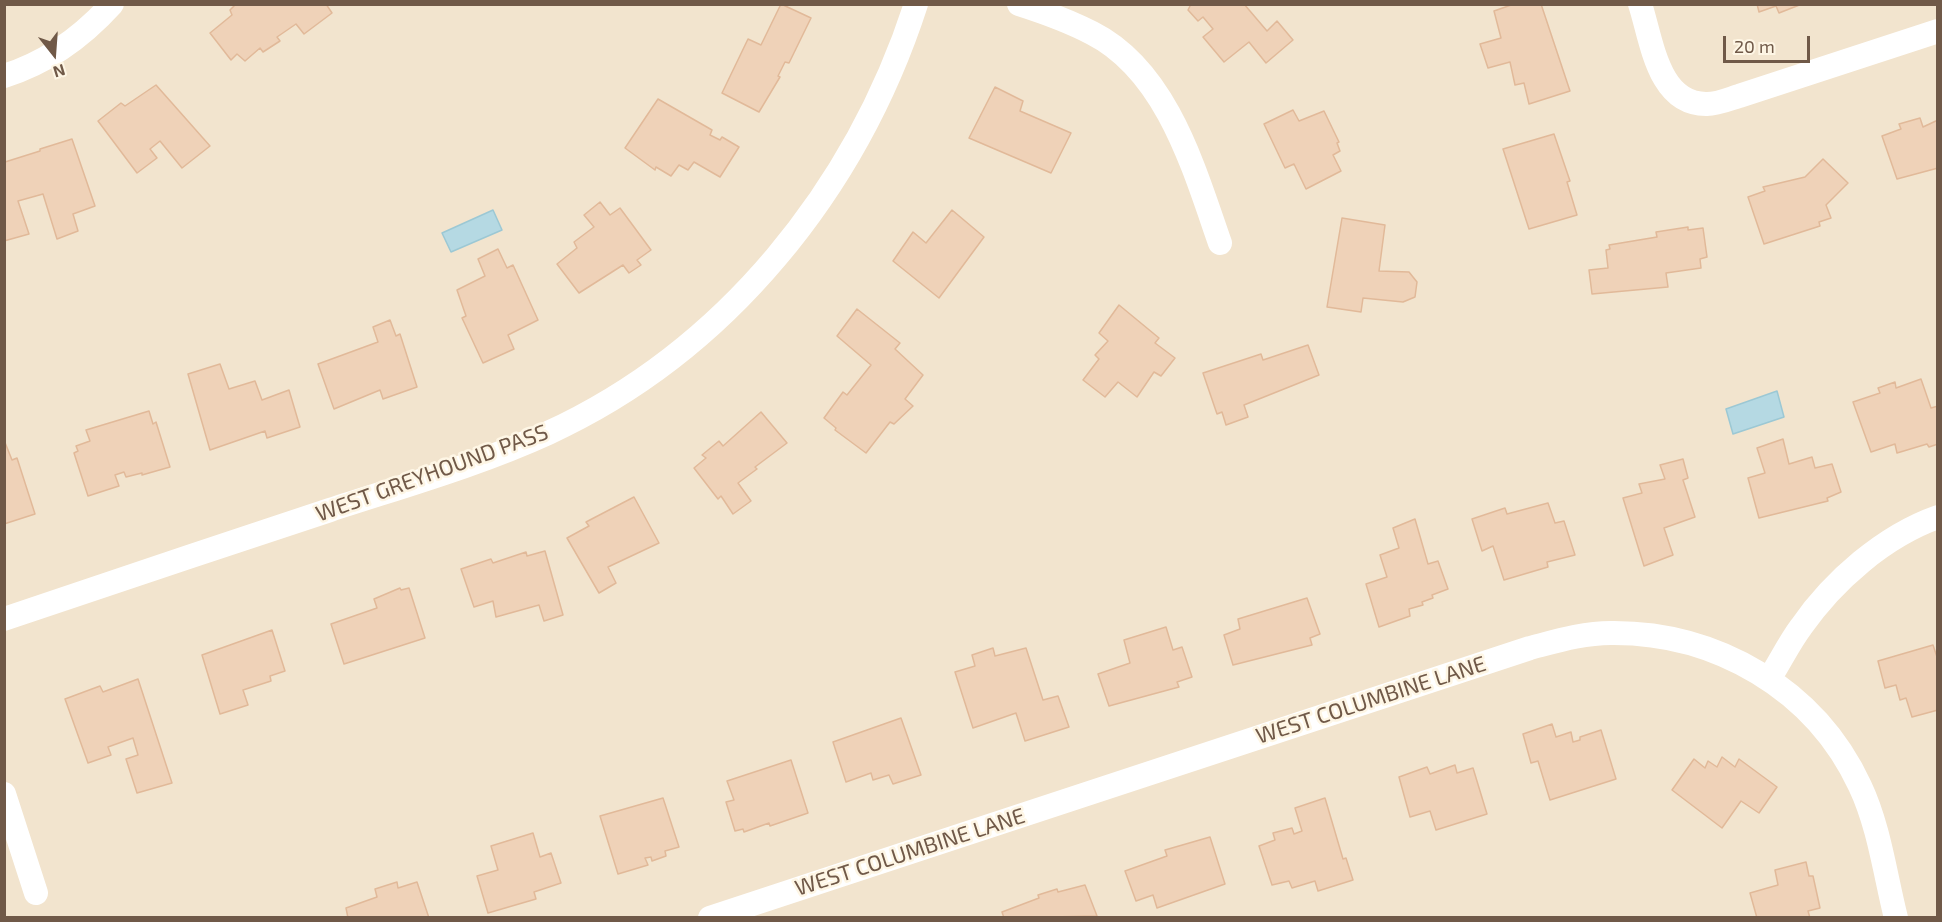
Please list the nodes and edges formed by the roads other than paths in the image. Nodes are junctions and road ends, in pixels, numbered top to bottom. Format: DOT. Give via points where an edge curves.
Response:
graph roads {
  1 [pos="112,4"];
  2 [pos="916,4"];
  3 [pos="1019,4"];
  4 [pos="1640,4"];
  5 [pos="1938,31"];
  6 [pos="4,76"];
  7 [pos="1220,243"];
  8 [pos="1938,517"];
  9 [pos="4,619"];
  10 [pos="1769,679"];
  11 [pos="4,794"];
  12 [pos="36,892"];
  13 [pos="710,918"];
  14 [pos="1896,918"];
  1 -- 6 [label="street" via="68,44"];
  2 -- 9 [label="street, WEST GREYHOUND PASS" via="888,79 860,135 832,184 791,242 745,293 648,376 603,404 502,453"];
  3 -- 7 [label="street" via="1094,33 1122,55 1149,85 1187,150"];
  4 -- 5 [label="street" via="1669,88 1683,100 1708,104"];
  8 -- 10 [label="street" via="1882,547 1822,600"];
  10 -- 13 [label="street, WEST COLUMBINE LANE" via="1736,659 1687,642 1651,634 1578,636 1519,652"];
  10 -- 14 [label="street, WEST COLUMBINE LANE" via="1784,688 1818,724 1845,758 1860,786 1873,820"];
  11 -- 12 [label="street"];
}
